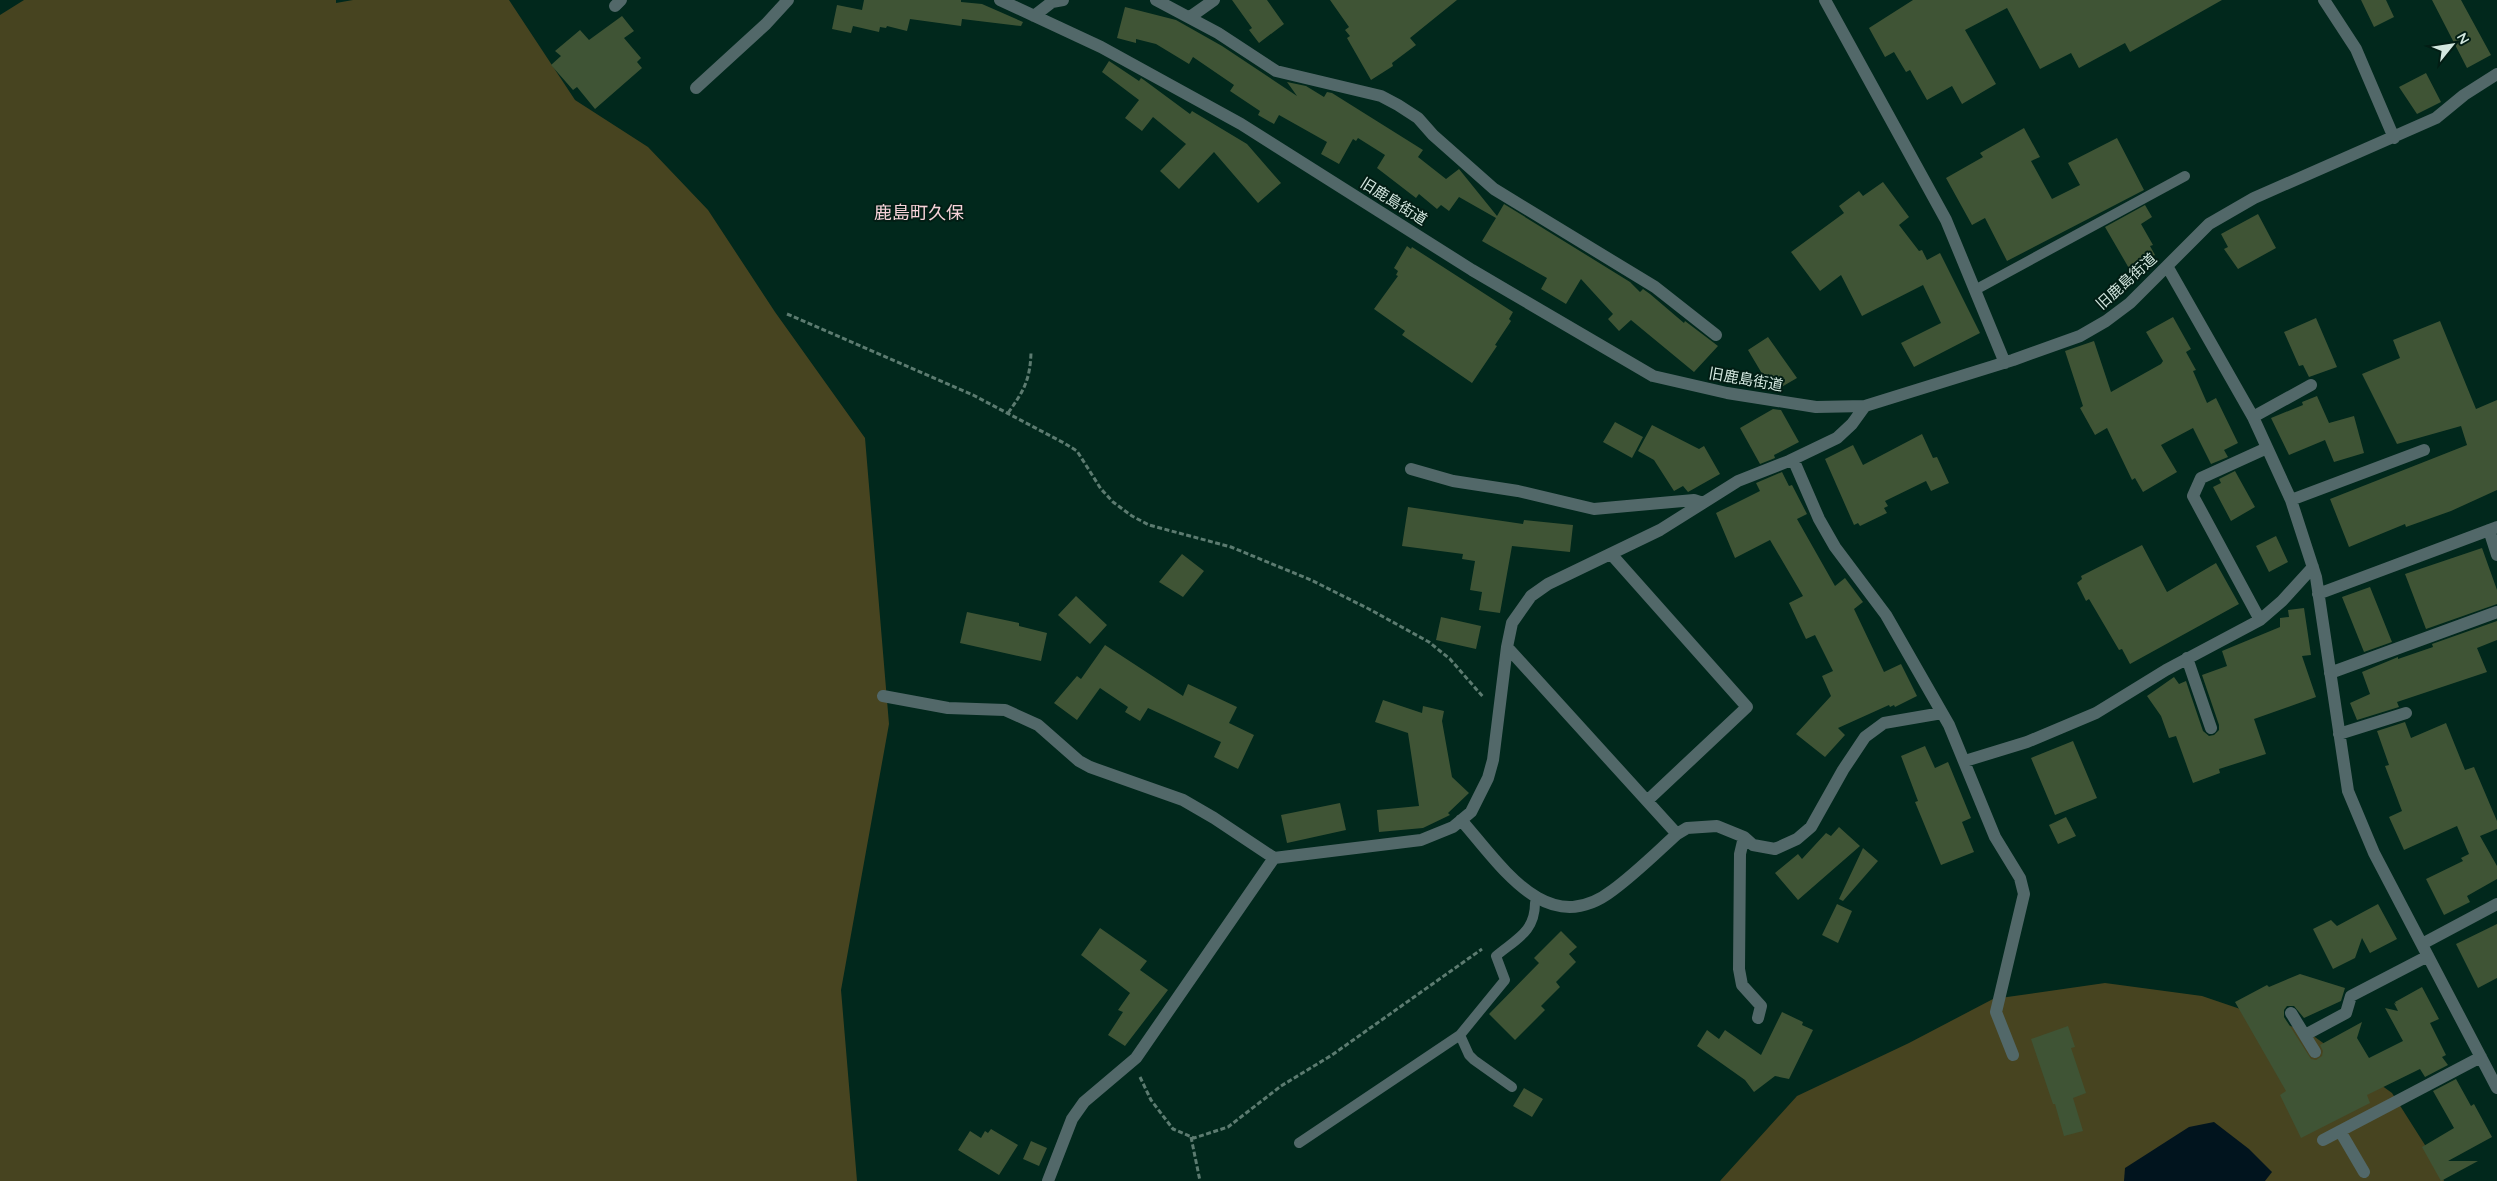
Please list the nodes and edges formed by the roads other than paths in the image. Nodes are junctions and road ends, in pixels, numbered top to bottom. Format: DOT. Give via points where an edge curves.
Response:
graph roads {
  1 [pos="788,0"];
  2 [pos="1000,0"];
  3 [pos="1063,0"];
  4 [pos="1214,0"];
  5 [pos="1825,0"];
  6 [pos="2324,0"];
  7 [pos="1164,2"];
  8 [pos="1034,16"];
  9 [pos="1190,17"];
  10 [pos="2497,74"];
  11 [pos="696,88"];
  12 [pos="2394,138"];
  13 [pos="2185,176"];
  14 [pos="2167,266"];
  15 [pos="1975,290"];
  16 [pos="1716,335"];
  17 [pos="2005,363"];
  18 [pos="2311,385"];
  19 [pos="1865,406"];
  20 [pos="2253,417"];
  21 [pos="2267,448"];
  22 [pos="2424,450"];
  23 [pos="1793,459"];
  24 [pos="1411,469"];
  25 [pos="2290,500"];
  26 [pos="1704,503"];
  27 [pos="2493,529"];
  28 [pos="1611,554"];
  29 [pos="2497,555"];
  30 [pos="2313,567"];
  31 [pos="2318,594"];
  32 [pos="2497,612"];
  33 [pos="2260,620"];
  34 [pos="1507,647"];
  35 [pos="2186,658"];
  36 [pos="2330,673"];
  37 [pos="883,696"];
  38 [pos="1942,713"];
  39 [pos="2406,713"];
  40 [pos="2211,728"];
  41 [pos="2339,734"];
  42 [pos="1965,760"];
  43 [pos="1648,800"];
  44 [pos="1461,820"];
  45 [pos="1677,834"];
  46 [pos="1744,837"];
  47 [pos="1274,858"];
  48 [pos="1535,903"];
  49 [pos="2497,904"];
  50 [pos="2422,944"];
  51 [pos="2428,956"];
  52 [pos="2291,1013"];
  53 [pos="1758,1018"];
  54 [pos="1460,1035"];
  55 [pos="2305,1035"];
  56 [pos="2315,1052"];
  57 [pos="2013,1055"];
  58 [pos="2481,1057"];
  59 [pos="1512,1087"];
  60 [pos="2497,1088"];
  61 [pos="2340,1131"];
  62 [pos="2323,1140"];
  63 [pos="1299,1143"];
  64 [pos="2364,1172"];
  65 [pos="1048,1181"];
  1 -- 11 [label="street"];
  2 -- 8 [label="street, 旧鹿島街道"];
  3 -- 8 [label="street" via="1052,2"];
  4 -- 9 [label="street"];
  5 -- 15 [label="street" via="1946,220"];
  6 -- 12 [label="street" via="2356,50"];
  7 -- 9 [label="street"];
  8 -- 19 [label="street, 旧鹿島街道" via="1101,47 1241,124 1472,270 1653,376 1727,393 1816,407"];
  9 -- 16 [label="street" via="1276,71 1381,96 1398,105 1418,118 1494,190 1655,286"];
  10 -- 12 [label="street, 旧鹿島街道" via="2436,118"];
  12 -- 14 [label="street, 旧鹿島街道" via="2254,198 2209,224"];
  13 -- 15 [label="lane"];
  14 -- 17 [label="street, 旧鹿島街道" via="2130,303 2106,321 2080,336"];
  14 -- 20 [label="street"];
  15 -- 17 [label="street"];
  17 -- 19 [label="street, 旧鹿島街道"];
  18 -- 20 [label="street"];
  19 -- 23 [label="street" via="1837,438"];
  20 -- 21 [label="street"];
  21 -- 25 [label="street"];
  21 -- 33 [label="street" via="2201,478 2193,496"];
  22 -- 25 [label="street"];
  23 -- 26 [label="street" via="1738,480"];
  23 -- 38 [label="street" via="1835,547 1886,615"];
  24 -- 26 [label="street" via="1453,481 1518,491 1594,509 1694,500"];
  25 -- 30 [label="street"];
  26 -- 28 [label="street" via="1660,530"];
  27 -- 29 [label="street"];
  27 -- 31 [label="street"];
  28 -- 34 [label="street" via="1548,584 1531,596 1512,623"];
  28 -- 43 [label="street" via="1747,707"];
  30 -- 31 [label="street"];
  30 -- 33 [label="street"];
  31 -- 36 [label="street"];
  32 -- 36 [label="street"];
  33 -- 35 [label="street"];
  34 -- 43 [label="street"];
  34 -- 44 [label="street" via="1494,760 1471,812"];
  35 -- 40 [label="street"];
  35 -- 42 [label="street" via="2096,714 2027,742"];
  36 -- 41 [label="street"];
  37 -- 47 [label="street" via="948,708 1005,710 1038,725 1079,761 1182,800"];
  38 -- 42 [label="street"];
  38 -- 46 [label="street" via="1884,723 1865,737 1810,827 1798,839 1774,849 1753,845"];
  39 -- 41 [label="street"];
  41 -- 50 [label="street" via="2348,791 2374,853"];
  42 -- 57 [label="street" via="1995,837 2020,878 2024,894 1996,1012"];
  43 -- 45 [label="street"];
  44 -- 45 [label="street" via="1530,894 1546,904 1569,909 1594,902 1613,891"];
  44 -- 47 [label="street" via="1453,827 1421,840"];
  45 -- 46 [label="street" via="1687,828 1717,826"];
  46 -- 53 [label="street" via="1740,854 1739,969 1742,985 1761,1006"];
  47 -- 65 [label="street" via="1134,1060 1084,1102 1072,1119"];
  48 -- 54 [label="lane" via="1531,926 1496,956 1505,980"];
  49 -- 50 [label="street"];
  50 -- 51 [label="street"];
  51 -- 55 [label="street" via="2351,996 2346,1014"];
  51 -- 58 [label="street"];
  52 -- 55 [label="street"];
  54 -- 59 [label="lane" via="1468,1055"];
  54 -- 63 [label="lane"];
  55 -- 56 [label="street"];
  58 -- 60 [label="street"];
  58 -- 61 [label="street"];
  61 -- 62 [label="street"];
  61 -- 64 [label="street"];
}
